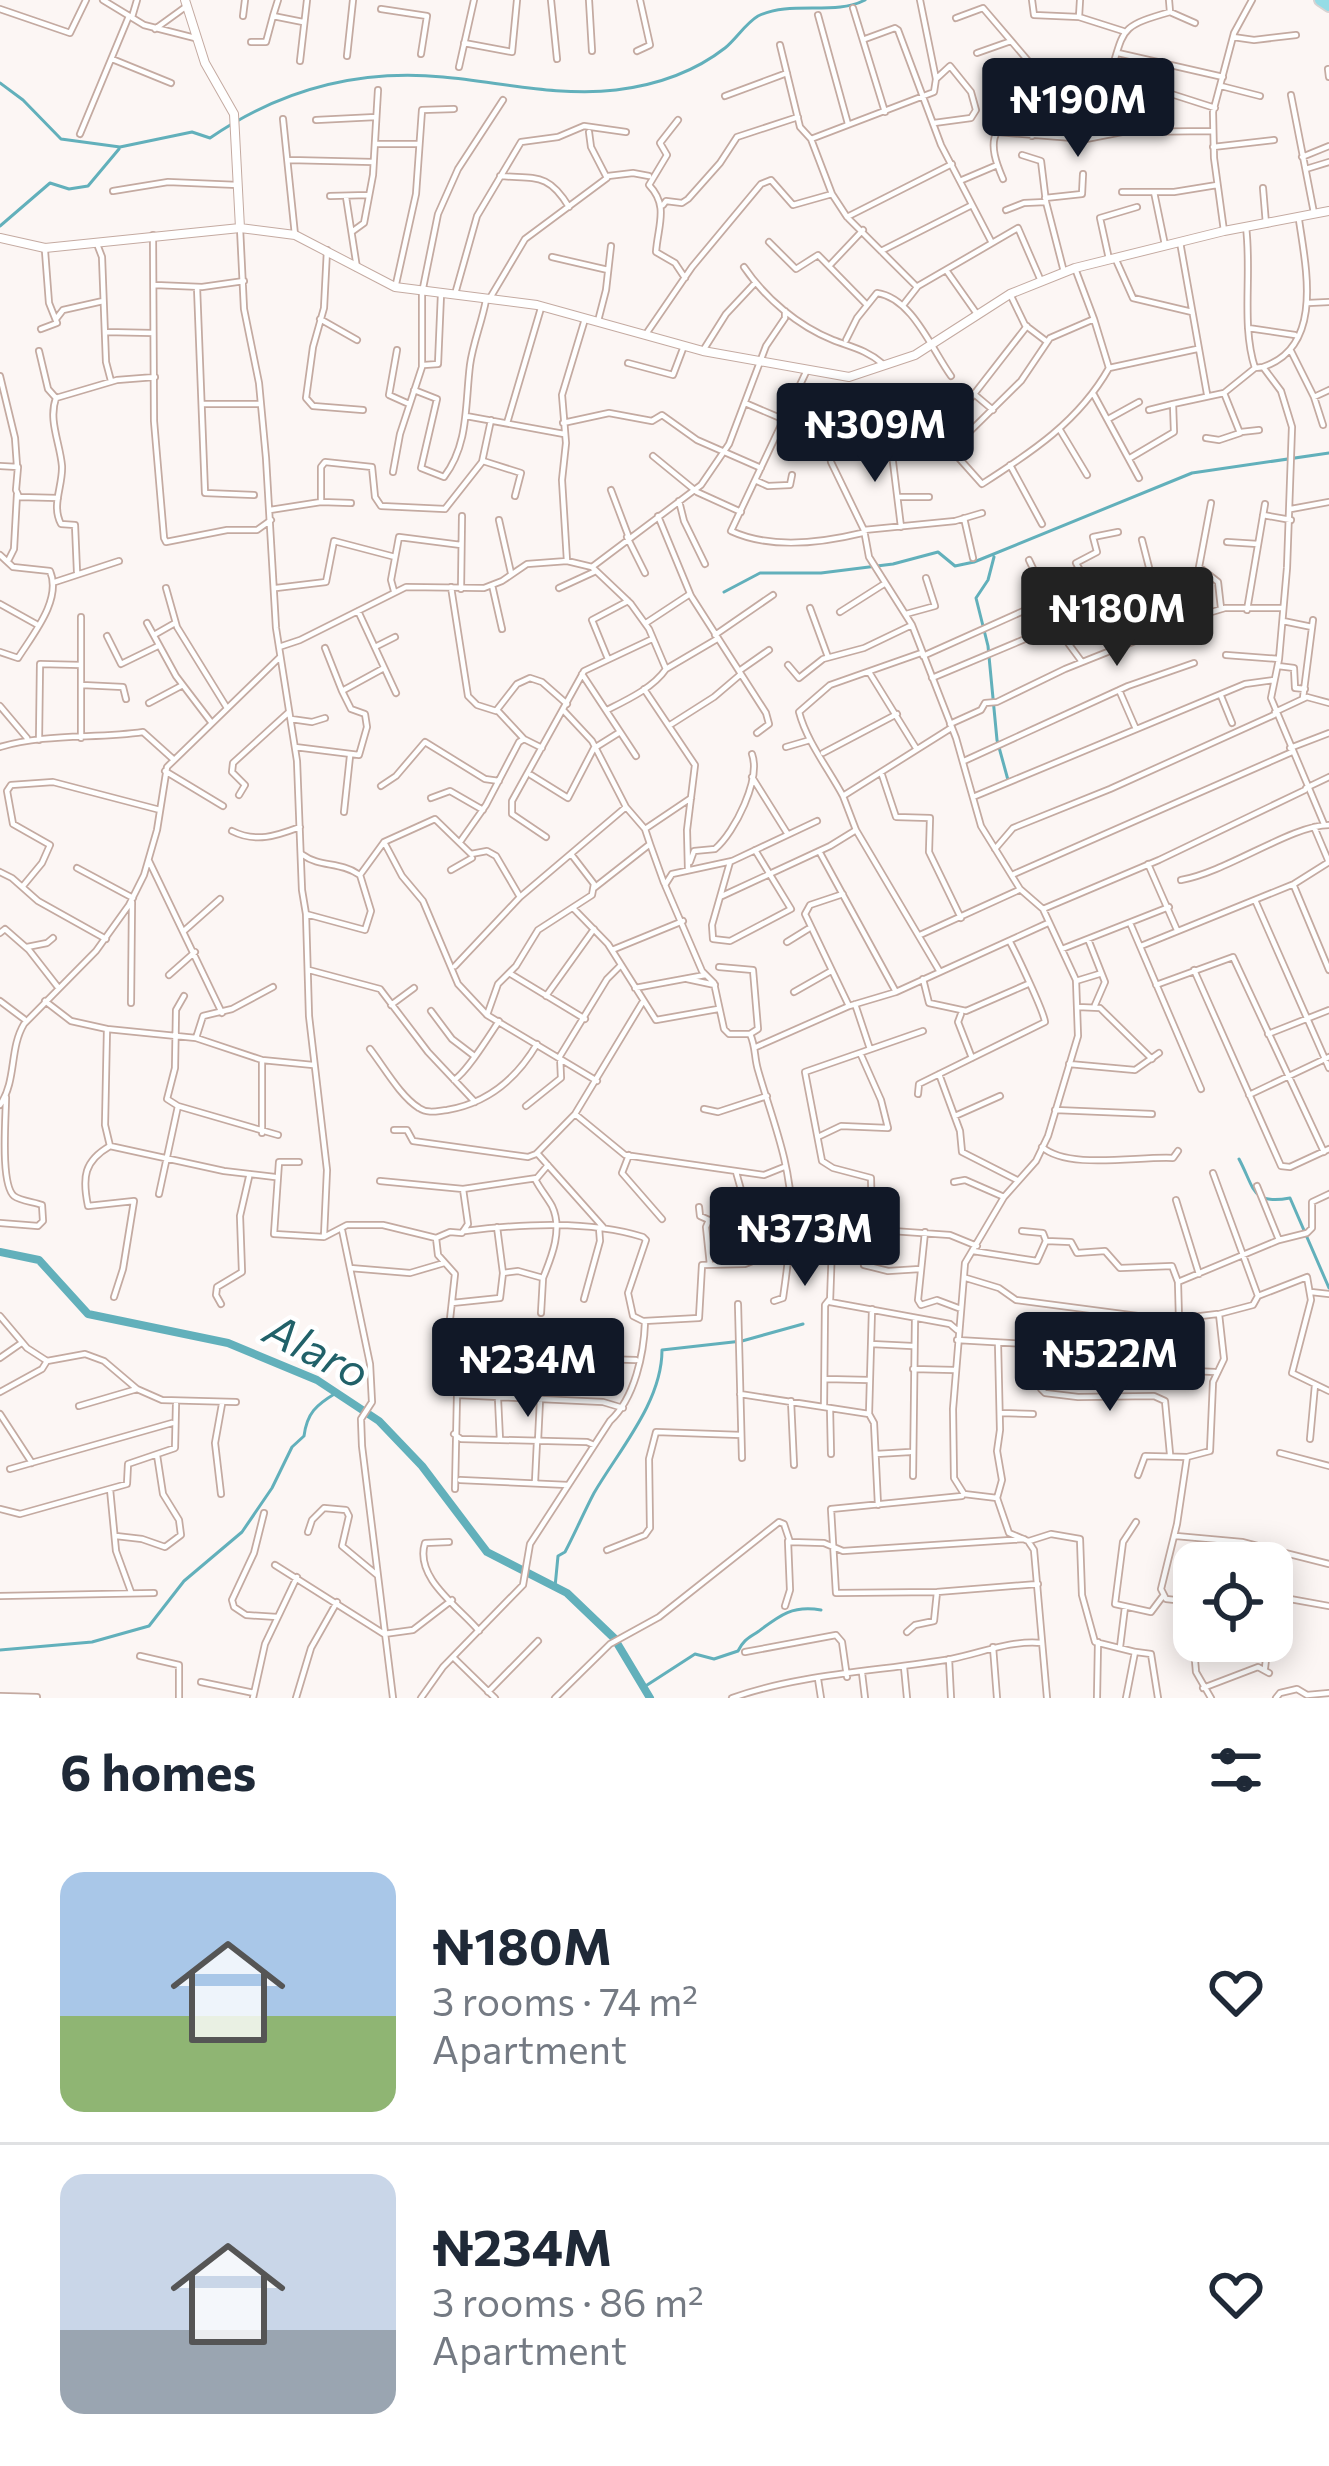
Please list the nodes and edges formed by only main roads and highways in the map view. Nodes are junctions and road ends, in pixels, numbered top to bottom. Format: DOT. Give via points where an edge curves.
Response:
graph roads {
  1 [pos="1320,0"];
  2 [pos="1329,7"];
  1 -- 2 [label="main road"];
}
